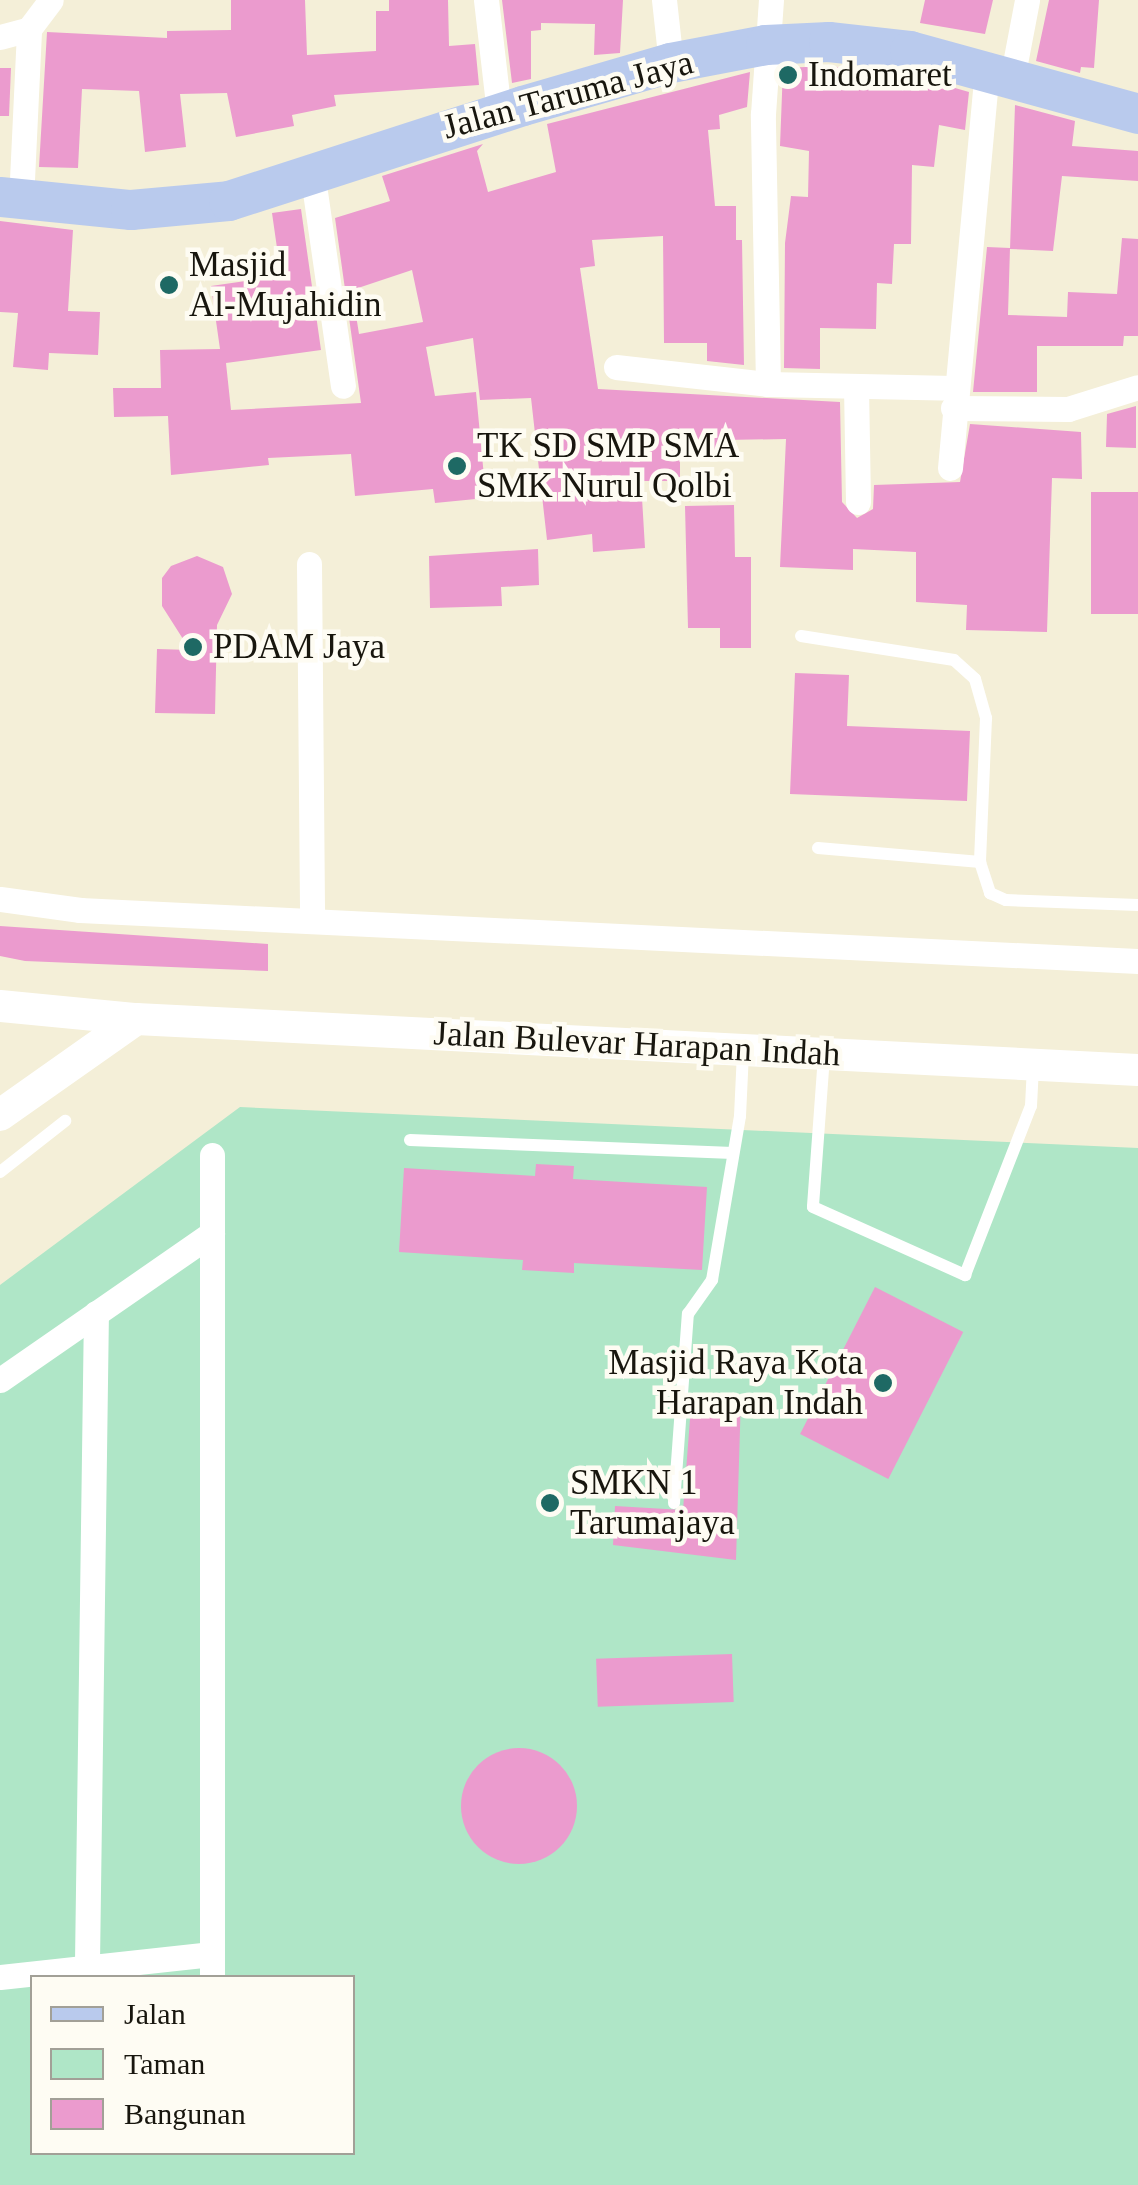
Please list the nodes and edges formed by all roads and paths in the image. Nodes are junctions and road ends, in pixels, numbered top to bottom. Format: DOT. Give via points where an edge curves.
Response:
graph roads {
  1 [pos="51,0"];
  2 [pos="486,0"];
  3 [pos="664,0"];
  4 [pos="771,0"];
  5 [pos="1027,0"];
  6 [pos="28,29"];
  7 [pos="0,38"];
  8 [pos="766,45"];
  9 [pos="671,63"];
  10 [pos="999,74"];
  11 [pos="499,113"];
  12 [pos="1138,114"];
  13 [pos="312,171"];
  14 [pos="11,199"];
  15 [pos="616,367"];
  16 [pos="768,384"];
  17 [pos="343,386"];
  18 [pos="856,386"];
  19 [pos="1138,387"];
  20 [pos="953,398"];
  21 [pos="950,468"];
  22 [pos="858,502"];
  23 [pos="309,564"];
  24 [pos="801,636"];
  25 [pos="818,848"];
  26 [pos="980,862"];
  27 [pos="0,899"];
  28 [pos="1138,905"];
  29 [pos="312,920"];
  30 [pos="1138,961"];
  31 [pos="0,1006"];
  32 [pos="136,1018"];
  33 [pos="743,1050"];
  34 [pos="824,1054"];
  35 [pos="1034,1064"];
  36 [pos="1138,1070"];
  37 [pos="0,1115"];
  38 [pos="65,1121"];
  39 [pos="410,1140"];
  40 [pos="734,1153"];
  41 [pos="212,1155"];
  42 [pos="0,1172"];
  43 [pos="212,1233"];
  44 [pos="96,1313"];
  45 [pos="0,1380"];
  46 [pos="674,1503"];
  47 [pos="87,1962"];
  48 [pos="212,1966"];
  49 [pos="0,1976"];
  1 -- 6 [label="street"];
  2 -- 11 [label="street"];
  3 -- 9 [label="street"];
  4 -- 8 [label="street"];
  5 -- 10 [label="street"];
  6 -- 7 [label="street"];
  6 -- 14 [label="street"];
  8 -- 9 [label="main road, Jalan Taruma Jaya"];
  8 -- 10 [label="main road, Jalan Taruma Jaya" via="867,45"];
  8 -- 16 [label="street"];
  9 -- 11 [label="main road, Jalan Taruma Jaya"];
  10 -- 12 [label="main road, Jalan Taruma Jaya"];
  10 -- 20 [label="street"];
  11 -- 13 [label="main road, Jalan Taruma Jaya"];
  13 -- 14 [label="main road, Jalan Taruma Jaya" via="200,206 116,210"];
  13 -- 17 [label="street"];
  15 -- 16 [label="street"];
  16 -- 18 [label="street"];
  18 -- 20 [label="street"];
  18 -- 22 [label="street"];
  19 -- 20 [label="street" via="1068,409"];
  20 -- 21 [label="street"];
  23 -- 29 [label="street"];
  24 -- 26 [label="lane" via="954,660 975,680 986,718"];
  25 -- 26 [label="lane"];
  26 -- 28 [label="lane" via="990,893 1006,900"];
  27 -- 29 [label="street" via="80,910"];
  29 -- 30 [label="street"];
  31 -- 32 [label="street, Jalan Bulevar Harapan Indah"];
  32 -- 33 [label="street, Jalan Bulevar Harapan Indah"];
  32 -- 37 [label="street"];
  33 -- 34 [label="street, Jalan Bulevar Harapan Indah"];
  33 -- 40 [label="lane"];
  34 -- 35 [label="street, Jalan Bulevar Harapan Indah"];
  34 -- 35 [label="lane" via="813,1208 966,1275 1031,1106"];
  35 -- 36 [label="street, Jalan Bulevar Harapan Indah"];
  38 -- 42 [label="lane"];
  39 -- 40 [label="lane"];
  40 -- 46 [label="lane" via="712,1280 688,1314"];
  41 -- 43 [label="street"];
  43 -- 44 [label="street"];
  43 -- 48 [label="street"];
  44 -- 45 [label="street"];
  44 -- 47 [label="street"];
  47 -- 48 [label="street"];
  47 -- 49 [label="street"];
}
